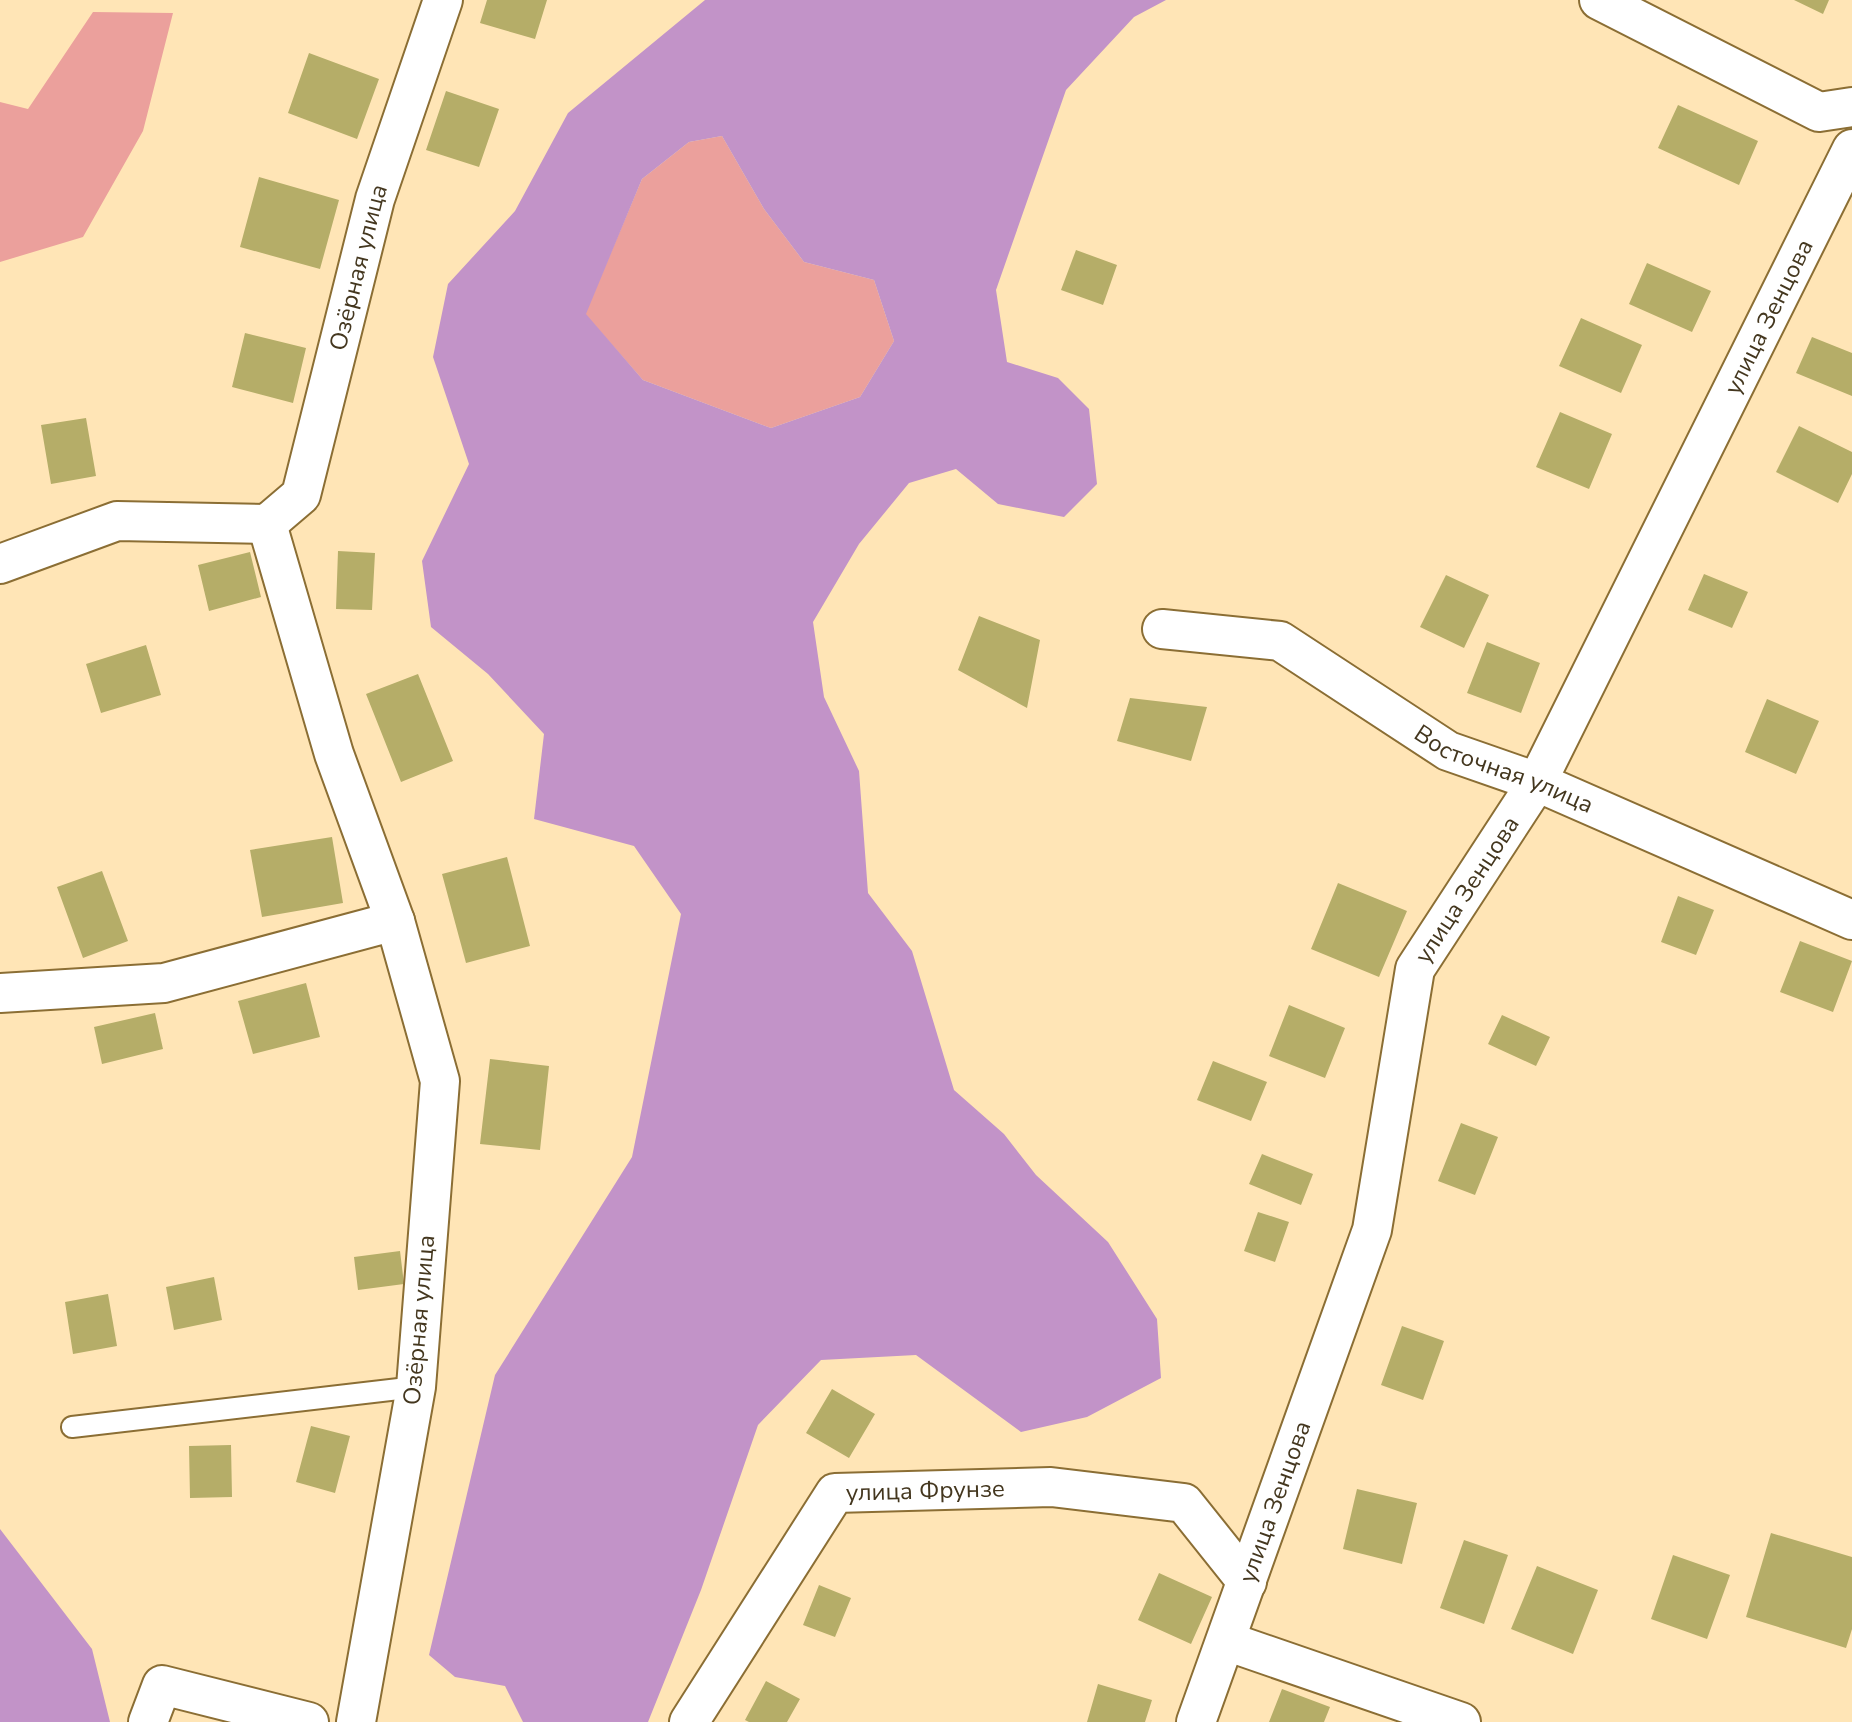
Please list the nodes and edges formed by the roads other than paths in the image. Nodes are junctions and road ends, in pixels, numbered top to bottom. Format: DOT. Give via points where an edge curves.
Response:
graph roads {
  1 [pos="443,0"];
  2 [pos="1599,0"];
  3 [pos="1852,107"];
  4 [pos="1852,149"];
  5 [pos="267,524"];
  6 [pos="0,564"];
  7 [pos="1162,629"];
  8 [pos="1537,782"];
  9 [pos="1852,920"];
  10 [pos="395,921"];
  11 [pos="0,993"];
  12 [pos="416,1387"];
  13 [pos="72,1427"];
  14 [pos="1247,1582"];
  15 [pos="1226,1641"];
  16 [pos="148,1722"];
  17 [pos="309,1722"];
  18 [pos="356,1722"];
  19 [pos="689,1722"];
  20 [pos="1196,1722"];
  21 [pos="1461,1722"];
  1 -- 5 [label="street, Озёрная улица" via="375,199 301,495"];
  2 -- 3 [label="street" via="1819,112"];
  4 -- 8 [label="street, улица Зенцова"];
  5 -- 6 [label="street" via="117,521"];
  5 -- 10 [label="street, Озёрная улица" via="334,754"];
  7 -- 8 [label="street, Восточная улица" via="1280,641 1448,751"];
  8 -- 9 [label="street, Восточная улица"];
  8 -- 14 [label="street, улица Зенцова" via="1415,969 1372,1230"];
  10 -- 11 [label="street" via="164,983"];
  10 -- 12 [label="street, Озёрная улица" via="440,1081"];
  12 -- 13 [label="lane"];
  12 -- 18 [label="street, Озёрная улица"];
  14 -- 15 [label="street, улица Зенцова"];
  14 -- 19 [label="street, улица Фрунзе" via="1184,1503 1051,1487 835,1493"];
  15 -- 20 [label="street, улица Зенцова"];
  15 -- 21 [label="street"];
  16 -- 17 [label="street" via="162,1685"];
}
